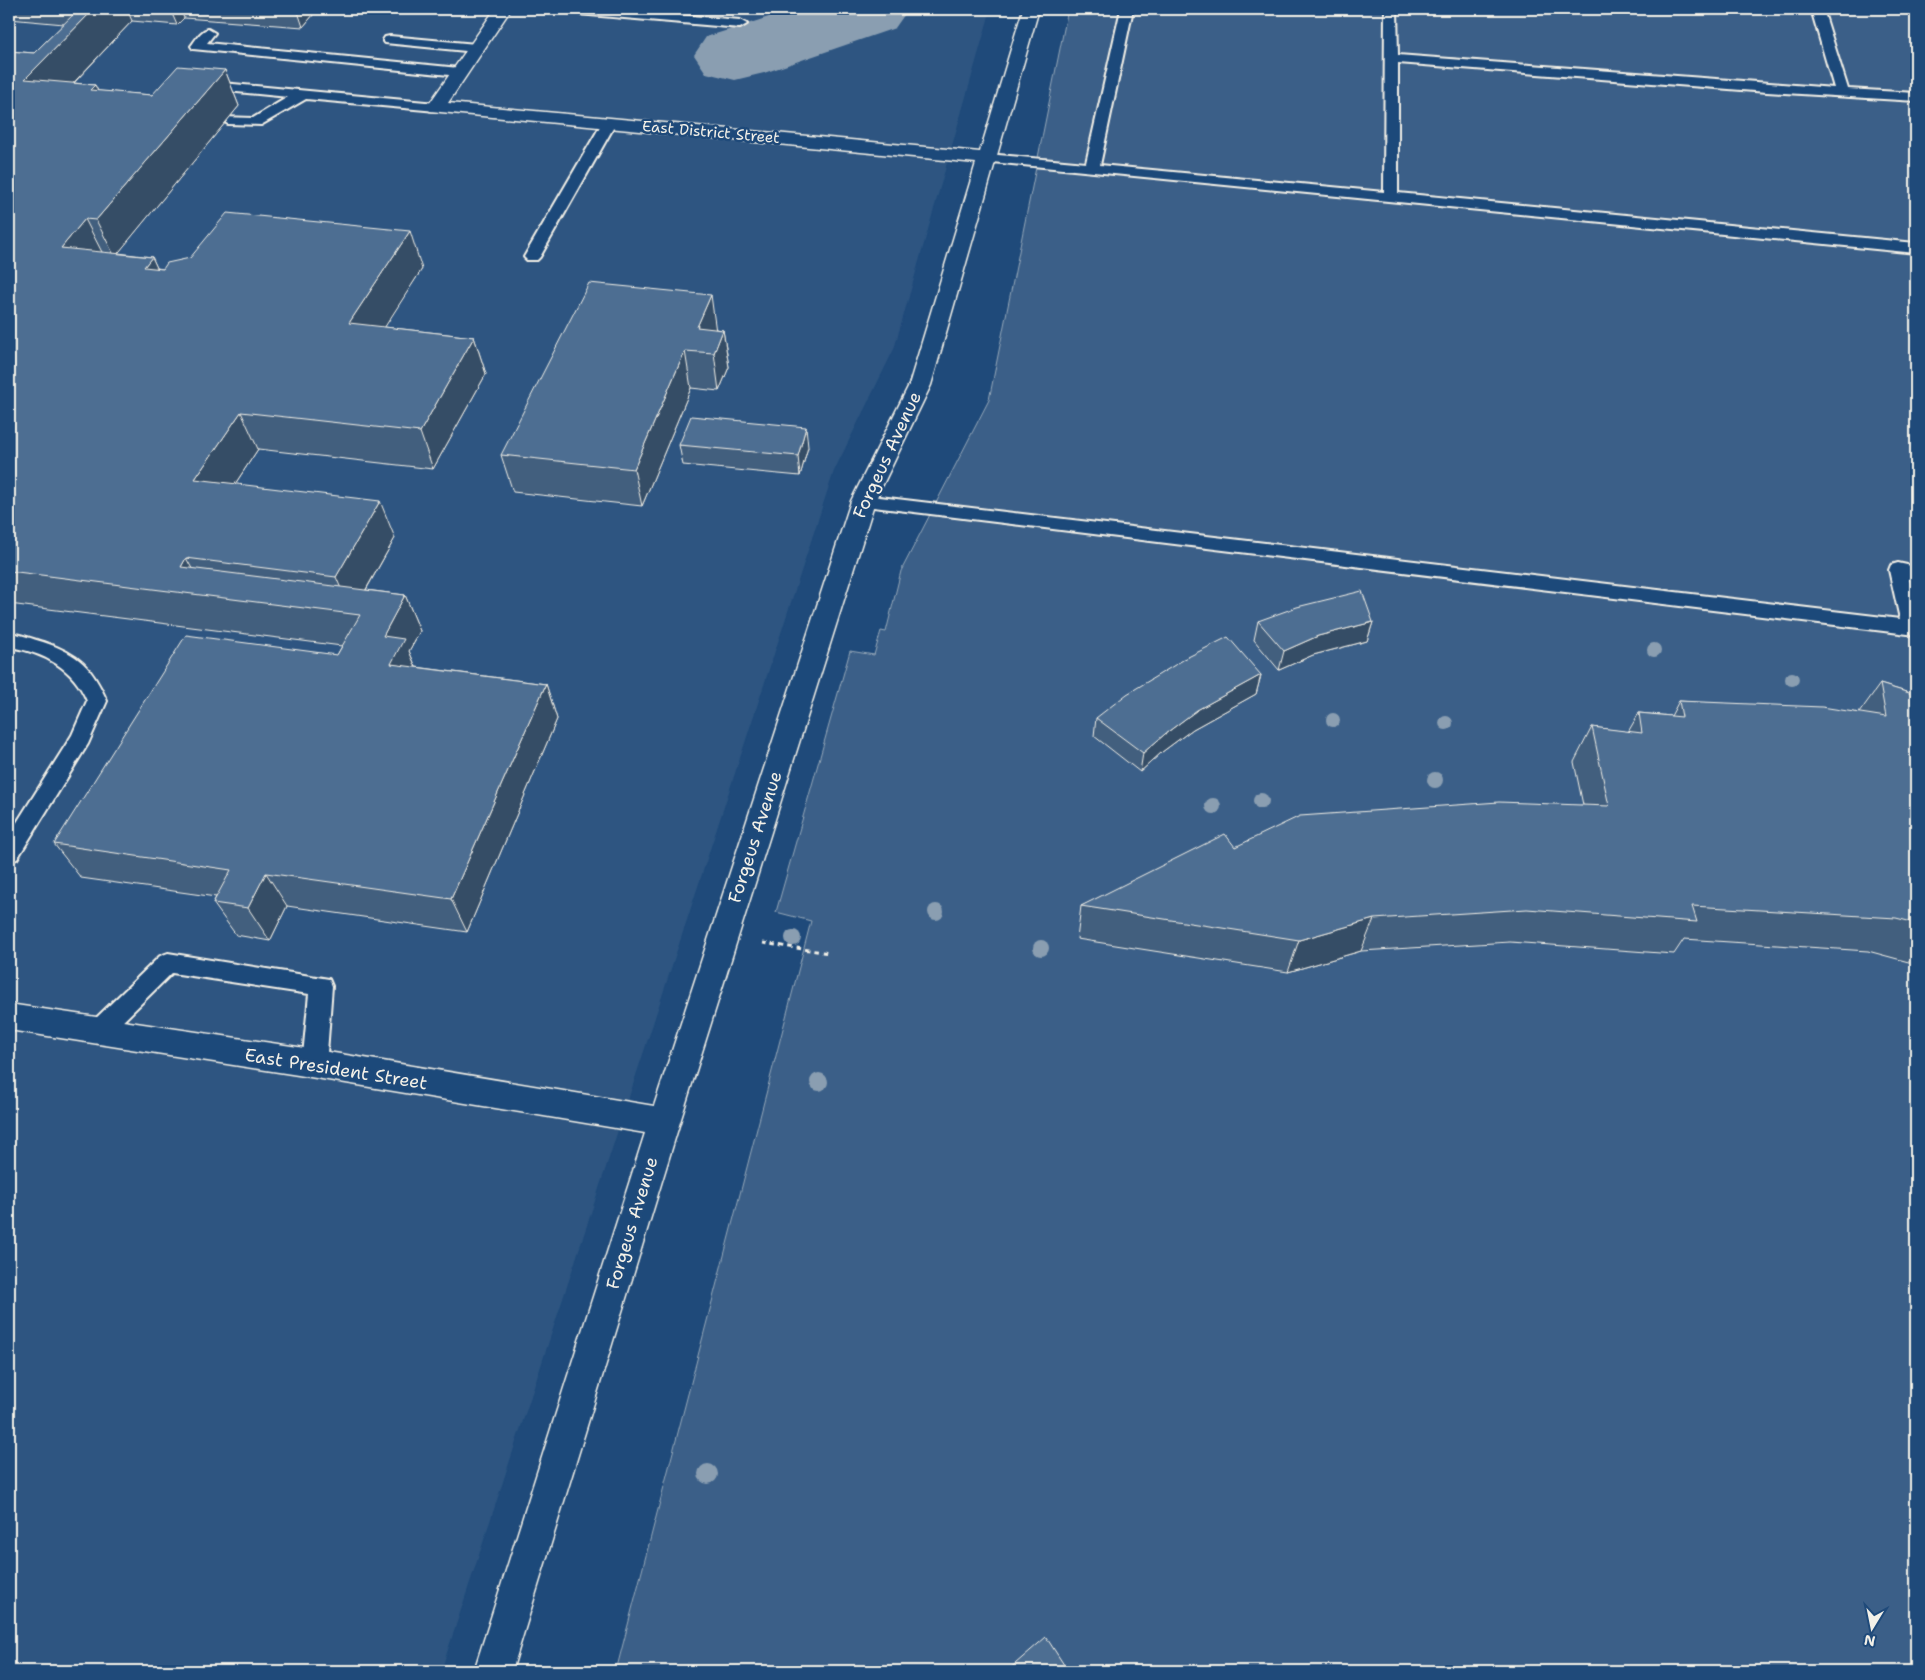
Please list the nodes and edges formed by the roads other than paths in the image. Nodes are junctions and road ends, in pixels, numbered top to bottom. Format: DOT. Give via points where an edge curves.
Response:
graph roads {
  1 [pos="503,9"];
  2 [pos="566,9"];
  3 [pos="1031,9"];
  4 [pos="1127,9"];
  5 [pos="1391,9"];
  6 [pos="1817,9"];
  7 [pos="740,24"];
  8 [pos="208,33"];
  9 [pos="390,40"];
  10 [pos="476,48"];
  11 [pos="1391,58"];
  12 [pos="459,72"];
  13 [pos="188,83"];
  14 [pos="1842,92"];
  15 [pos="304,94"];
  16 [pos="1916,97"];
  17 [pos="436,107"];
  18 [pos="228,120"];
  19 [pos="609,123"];
  20 [pos="987,158"];
  21 [pos="1092,168"];
  22 [pos="1391,197"];
  23 [pos="1916,248"];
  24 [pos="532,257"];
  25 [pos="862,501"];
  26 [pos="1916,573"];
  27 [pos="1913,628"];
  28 [pos="9,640"];
  29 [pos="9,853"];
  30 [pos="9,1017"];
  31 [pos="98,1031"];
  32 [pos="314,1066"];
  33 [pos="664,1122"];
  34 [pos="493,1671"];
  1 -- 10 [label="street"];
  2 -- 7 [label="lane"];
  3 -- 20 [label="street, Forgeus Avenue"];
  4 -- 21 [label="lane"];
  5 -- 11 [label="lane"];
  6 -- 14 [label="lane"];
  8 -- 12 [label="lane" via="198,46"];
  9 -- 10 [label="lane"];
  10 -- 12 [label="street"];
  11 -- 14 [label="lane"];
  11 -- 22 [label="lane"];
  12 -- 17 [label="street"];
  13 -- 15 [label="lane"];
  14 -- 16 [label="lane"];
  15 -- 17 [label="lane"];
  15 -- 18 [label="lane" via="256,122"];
  17 -- 19 [label="street, East District Street"];
  19 -- 20 [label="street, East District Street"];
  19 -- 24 [label="lane"];
  20 -- 21 [label="lane"];
  20 -- 25 [label="street, Forgeus Avenue" via="920,385"];
  21 -- 22 [label="lane"];
  22 -- 23 [label="lane"];
  25 -- 27 [label="lane"];
  25 -- 33 [label="street, Forgeus Avenue"];
  26 -- 27 [label="lane" via="1898,570"];
  28 -- 29 [label="lane" via="66,658 90,680 98,701 81,738"];
  30 -- 31 [label="street, East President Street"];
  31 -- 32 [label="street, East President Street"];
  31 -- 32 [label="lane" via="168,963 321,986"];
  32 -- 33 [label="street, East President Street"];
  33 -- 34 [label="street, Forgeus Avenue"];
}
